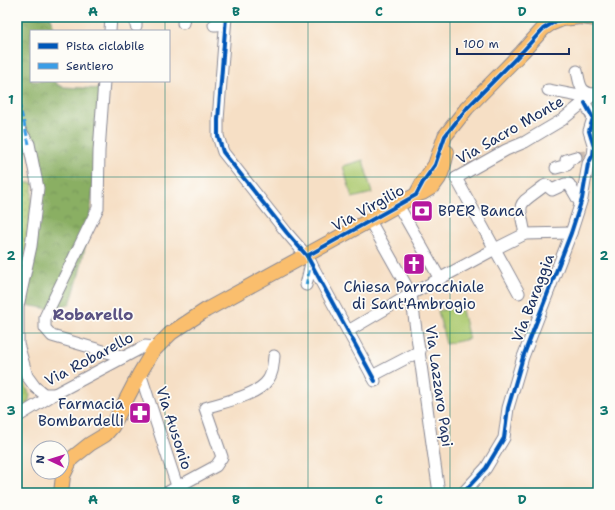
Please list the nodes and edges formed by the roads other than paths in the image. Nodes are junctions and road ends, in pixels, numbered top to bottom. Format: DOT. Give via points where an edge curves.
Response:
graph roads {
  1 [pos="111,17"];
  2 [pos="226,17"];
  3 [pos="573,17"];
  4 [pos="598,19"];
  5 [pos="110,30"];
  6 [pos="577,71"];
  7 [pos="104,82"];
  8 [pos="548,90"];
  9 [pos="592,97"];
  10 [pos="17,125"];
  11 [pos="589,156"];
  12 [pos="439,168"];
  13 [pos="556,168"];
  14 [pos="456,178"];
  15 [pos="580,203"];
  16 [pos="398,205"];
  17 [pos="370,221"];
  18 [pos="571,233"];
  19 [pos="525,234"];
  20 [pos="494,247"];
  21 [pos="309,260"];
  22 [pos="440,279"];
  23 [pos="306,285"];
  24 [pos="519,293"];
  25 [pos="411,294"];
  26 [pos="348,331"];
  27 [pos="156,347"];
  28 [pos="420,351"];
  29 [pos="274,356"];
  30 [pos="124,357"];
  31 [pos="140,373"];
  32 [pos="55,394"];
  33 [pos="17,418"];
  34 [pos="178,490"];
  35 [pos="61,493"];
  36 [pos="166,493"];
  37 [pos="439,493"];
  38 [pos="463,493"];
  1 -- 5 [label="street"];
  2 -- 21 [label="street" via="218,120 218,136 223,152"];
  3 -- 4 [label="main road"];
  3 -- 12 [label="main road, Via Virgilio" via="556,21 543,29 467,108 454,124"];
  6 -- 9 [label="street" via="582,89"];
  7 -- 30 [label="street" via="98,208 45,317 45,328 52,336"];
  8 -- 9 [label="street"];
  9 -- 11 [label="street, Via Baraggia" via="593,118 589,131 594,148"];
  9 -- 14 [label="street, Via Sacro Monte" via="540,134"];
  10 -- 32 [label="street" via="29,144 38,188 31,246 18,306 18,344 27,376 35,387 44,394"];
  11 -- 13 [label="street" via="566,160 567,165"];
  11 -- 15 [label="street, Via Baraggia"];
  12 -- 14 [label="street, Via Sacro Monte"];
  12 -- 16 [label="main road, Via Virgilio" via="437,182 429,190"];
  14 -- 20 [label="street"];
  15 -- 18 [label="street, Via Baraggia"];
  15 -- 19 [label="street" via="569,184 552,190 544,186 521,205"];
  16 -- 17 [label="main road, Via Virgilio"];
  16 -- 22 [label="street"];
  17 -- 21 [label="main road, Via Virgilio"];
  17 -- 25 [label="street, Via Lazzaro Papi"];
  18 -- 19 [label="street"];
  18 -- 38 [label="street, Via Baraggia" via="523,357 508,408 504,438 486,468"];
  19 -- 20 [label="street"];
  20 -- 22 [label="street"];
  20 -- 24 [label="street"];
  21 -- 23 [label="street"];
  21 -- 26 [label="street"];
  21 -- 27 [label="main road, Via Virgilio" via="206,310 171,333"];
  22 -- 25 [label="street"];
  25 -- 26 [label="street"];
  25 -- 28 [label="street, Via Lazzaro Papi"];
  26 -- 28 [label="street" via="374,378"];
  27 -- 30 [label="street, Via Robarello" via="146,346"];
  27 -- 31 [label="main road, Via Virgilio"];
  28 -- 37 [label="street, Via Lazzaro Papi"];
  29 -- 34 [label="street" via="273,370 268,381 254,392 205,408 222,457 216,466"];
  30 -- 32 [label="street, Via Robarello"];
  31 -- 34 [label="street, Via Ausonio"];
  31 -- 35 [label="main road, Via Virgilio" via="112,427 71,459 63,476"];
  32 -- 33 [label="street, Via Robarello"];
  34 -- 36 [label="street"];
}
